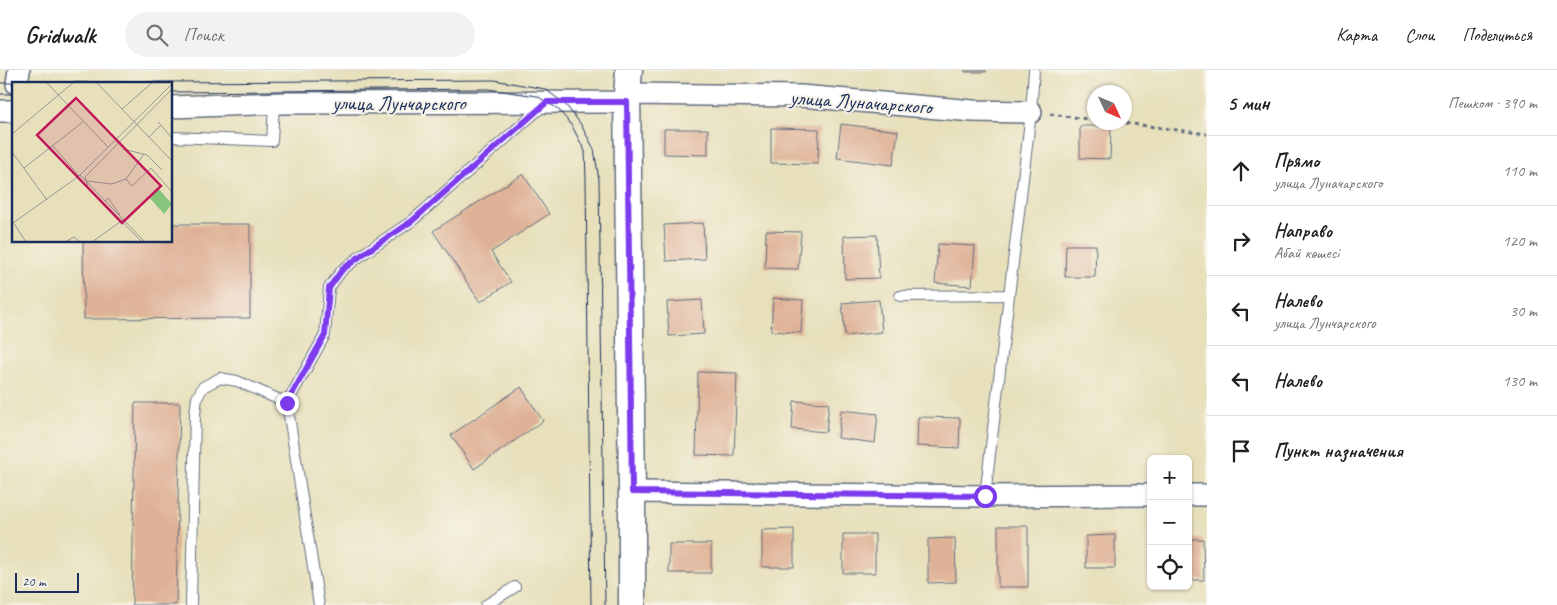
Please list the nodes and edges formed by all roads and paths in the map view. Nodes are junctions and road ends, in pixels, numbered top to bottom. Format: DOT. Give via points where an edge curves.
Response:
graph roads {
  1 [pos="1034,70"];
  2 [pos="628,89"];
  3 [pos="547,102"];
  4 [pos="274,104"];
  5 [pos="172,106"];
  6 [pos="1031,112"];
  7 [pos="1087,119"];
  8 [pos="1132,124"];
  9 [pos="1207,134"];
  10 [pos="172,137"];
  11 [pos="1009,295"];
  12 [pos="900,296"];
  13 [pos="287,403"];
  14 [pos="632,492"];
  15 [pos="1147,495"];
  16 [pos="1192,495"];
  17 [pos="1207,495"];
  18 [pos="985,496"];
  19 [pos="514,587"];
  20 [pos="191,605"];
  21 [pos="319,605"];
  22 [pos="486,605"];
  23 [pos="632,605"];
  1 -- 6 [label="lane"];
  2 -- 3 [label="street, улица Лунчарского"];
  2 -- 6 [label="street, улица Луначарского" via="801,96 973,111"];
  2 -- 14 [label="street"];
  3 -- 4 [label="street, улица Лунчарского"];
  3 -- 13 [label="lane" via="412,221 342,270 329,288 325,335"];
  4 -- 5 [label="street, улица Лунчарского"];
  4 -- 10 [label="lane" via="272,141"];
  6 -- 7 [label="path"];
  6 -- 11 [label="lane"];
  8 -- 9 [label="path"];
  11 -- 12 [label="lane"];
  11 -- 18 [label="lane"];
  13 -- 20 [label="lane" via="237,381 220,378 203,387 197,398"];
  13 -- 21 [label="lane"];
  14 -- 18 [label="street"];
  14 -- 23 [label="street"];
  15 -- 18 [label="street"];
  16 -- 17 [label="street"];
  19 -- 22 [label="lane"];
}
